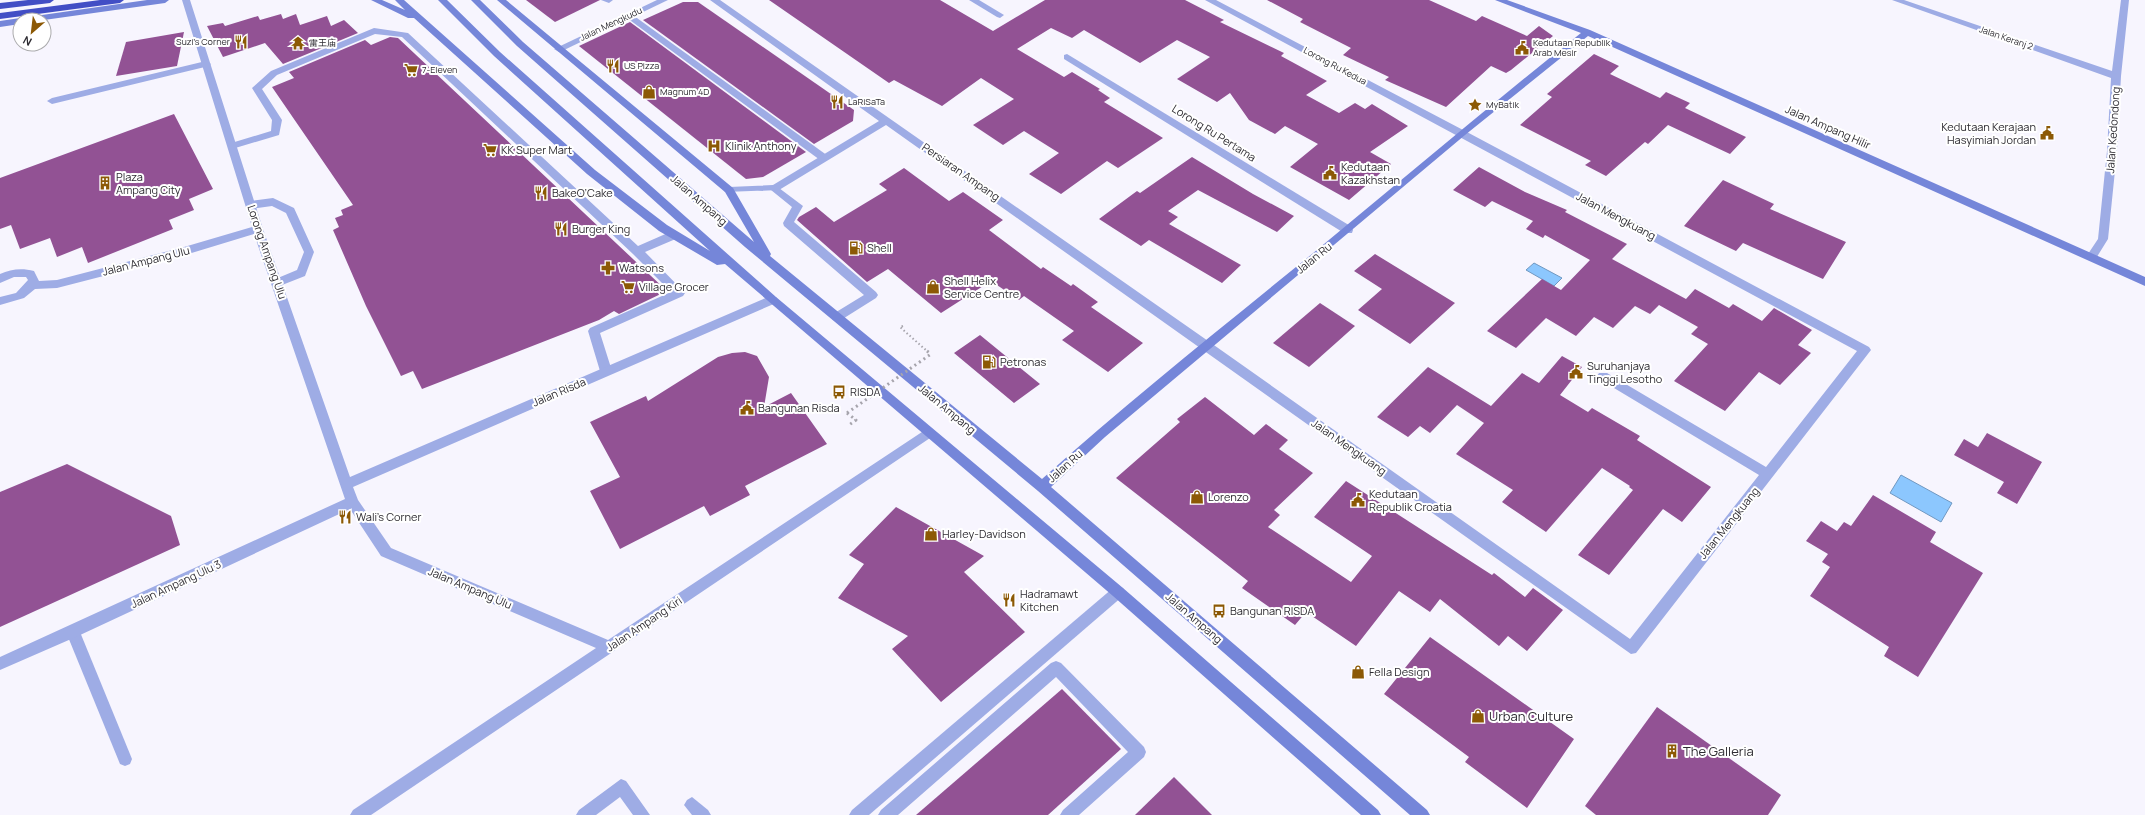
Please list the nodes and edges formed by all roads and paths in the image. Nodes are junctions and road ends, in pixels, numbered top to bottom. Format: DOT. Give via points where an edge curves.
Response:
graph roads {
  1 [pos="50,0"];
  2 [pos="120,0"];
  3 [pos="165,0"];
  4 [pos="186,0"];
  5 [pos="376,0"];
  6 [pos="399,0"];
  7 [pos="442,0"];
  8 [pos="475,0"];
  9 [pos="501,0"];
  10 [pos="605,0"];
  11 [pos="609,0"];
  12 [pos="664,0"];
  13 [pos="714,0"];
  14 [pos="973,0"];
  15 [pos="1209,0"];
  16 [pos="1499,0"];
  17 [pos="1896,0"];
  18 [pos="2125,0"];
  19 [pos="0,6"];
  20 [pos="1000,15"];
  21 [pos="0,16"];
  22 [pos="52,16"];
  23 [pos="630,16"];
  24 [pos="421,21"];
  25 [pos="12,22"];
  26 [pos="0,24"];
  27 [pos="1587,32"];
  28 [pos="559,49"];
  29 [pos="1067,57"];
  30 [pos="206,64"];
  31 [pos="2116,76"];
  32 [pos="52,101"];
  33 [pos="887,120"];
  34 [pos="1462,133"];
  35 [pos="232,146"];
  36 [pos="824,158"];
  37 [pos="775,188"];
  38 [pos="729,190"];
  39 [pos="251,205"];
  40 [pos="258,230"];
  41 [pos="1348,230"];
  42 [pos="674,235"];
  43 [pos="638,251"];
  44 [pos="2091,257"];
  45 [pos="771,262"];
  46 [pos="743,274"];
  47 [pos="0,279"];
  48 [pos="2145,282"];
  49 [pos="277,283"];
  50 [pos="32,285"];
  51 [pos="772,300"];
  52 [pos="0,301"];
  53 [pos="837,317"];
  54 [pos="903,326"];
  55 [pos="1207,346"];
  56 [pos="606,371"];
  57 [pos="1604,376"];
  58 [pos="849,425"];
  59 [pos="929,433"];
  60 [pos="1768,474"];
  61 [pos="346,484"];
  62 [pos="1042,487"];
  63 [pos="352,502"];
  64 [pos="1118,592"];
  65 [pos="73,632"];
  66 [pos="609,647"];
  67 [pos="0,664"];
  68 [pos="125,759"];
  69 [pos="358,815"];
  70 [pos="584,815"];
  71 [pos="642,815"];
  72 [pos="857,815"];
  73 [pos="886,815"];
  74 [pos="1068,815"];
  75 [pos="1373,815"];
  76 [pos="1422,815"];
  1 -- 19 [label="highway"];
  2 -- 21 [label="highway"];
  3 -- 22 [label="main road"];
  4 -- 30 [label="street, Lorong Ampang Ulu"];
  5 -- 24 [label="main road"];
  6 -- 24 [label="main road"];
  7 -- 46 [label="main road" via="497,54"];
  8 -- 45 [label="main road, Jalan Ampang" via="520,44"];
  9 -- 28 [label="main road"];
  10 -- 11 [label="street"];
  12 -- 23 [label="street, Jalan Mengkudu"];
  13 -- 33 [label="street, Persiaran Ampang"];
  14 -- 20 [label="street"];
  15 -- 34 [label="street, Lorong Ru Kedua"];
  16 -- 27 [label="main road, Jalan Ampang Hilir"];
  17 -- 31 [label="street, Jalan Keranj 2"];
  18 -- 31 [label="street, Jalan Kedondong"];
  23 -- 28 [label="street, Jalan Mengkudu"];
  23 -- 36 [label="street"];
  24 -- 42 [label="main road" via="591,172"];
  25 -- 26 [label="main road"];
  27 -- 34 [label="main road, Jalan Ru"];
  27 -- 44 [label="main road, Jalan Ampang Hilir"];
  28 -- 38 [label="main road"];
  29 -- 41 [label="street, Lorong Ru Pertama"];
  30 -- 32 [label="street"];
  30 -- 35 [label="street, Lorong Ampang Ulu"];
  31 -- 44 [label="street, Jalan Kedondong" via="2103,239"];
  33 -- 36 [label="street"];
  33 -- 55 [label="street, Persiaran Ampang"];
  34 -- 41 [label="main road, Jalan Ru"];
  34 -- 60 [label="street, Jalan Mengkuang" via="1865,350"];
  35 -- 39 [label="street, Lorong Ampang Ulu"];
  35 -- 43 [label="street" via="276,133 277,120 257,88 274,73 374,31 405,35"];
  36 -- 37 [label="street"];
  37 -- 38 [label="street"];
  37 -- 53 [label="street" via="798,206 788,223 872,295"];
  38 -- 45 [label="main road"];
  39 -- 40 [label="street, Lorong Ampang Ulu"];
  39 -- 49 [label="street" via="273,202 290,211 309,252 301,273"];
  40 -- 49 [label="street, Lorong Ampang Ulu"];
  40 -- 50 [label="street, Jalan Ampang Ulu" via="57,284"];
  41 -- 55 [label="main road, Jalan Ru"];
  42 -- 43 [label="street"];
  42 -- 46 [label="main road"];
  43 -- 56 [label="street" via="679,293 594,331"];
  44 -- 48 [label="main road, Jalan Ampang Hilir"];
  45 -- 53 [label="main road, Jalan Ampang"];
  46 -- 51 [label="main road"];
  47 -- 50 [label="street" via="24,272 33,276"];
  49 -- 61 [label="street, Lorong Ampang Ulu"];
  50 -- 52 [label="street" via="14,298"];
  51 -- 56 [label="street, Jalan Risda"];
  51 -- 59 [label="main road"];
  53 -- 62 [label="main road, Jalan Ampang"];
  54 -- 58 [label="path, bridge" via="900,327 931,354 847,412 856,420"];
  55 -- 60 [label="street, Jalan Mengkuang" via="1631,648"];
  55 -- 62 [label="main road, Jalan Ru"];
  56 -- 61 [label="street, Jalan Risda"];
  57 -- 60 [label="street"];
  59 -- 64 [label="main road"];
  59 -- 66 [label="street, Jalan Ampang Kiri"];
  61 -- 63 [label="street, Lorong Ampang Ulu"];
  62 -- 76 [label="main road, Jalan Ampang"];
  63 -- 65 [label="street, Jalan Ampang Ulu 3"];
  63 -- 66 [label="street, Jalan Ampang Ulu" via="386,552"];
  64 -- 72 [label="street"];
  64 -- 75 [label="main road"];
  65 -- 67 [label="street, Jalan Ampang Ulu 3"];
  65 -- 68 [label="street"];
  66 -- 69 [label="street, Jalan Ampang Kiri"];
  70 -- 71 [label="street" via="621,786"];
  73 -- 74 [label="street" via="1056,668 1139,752"];
}
